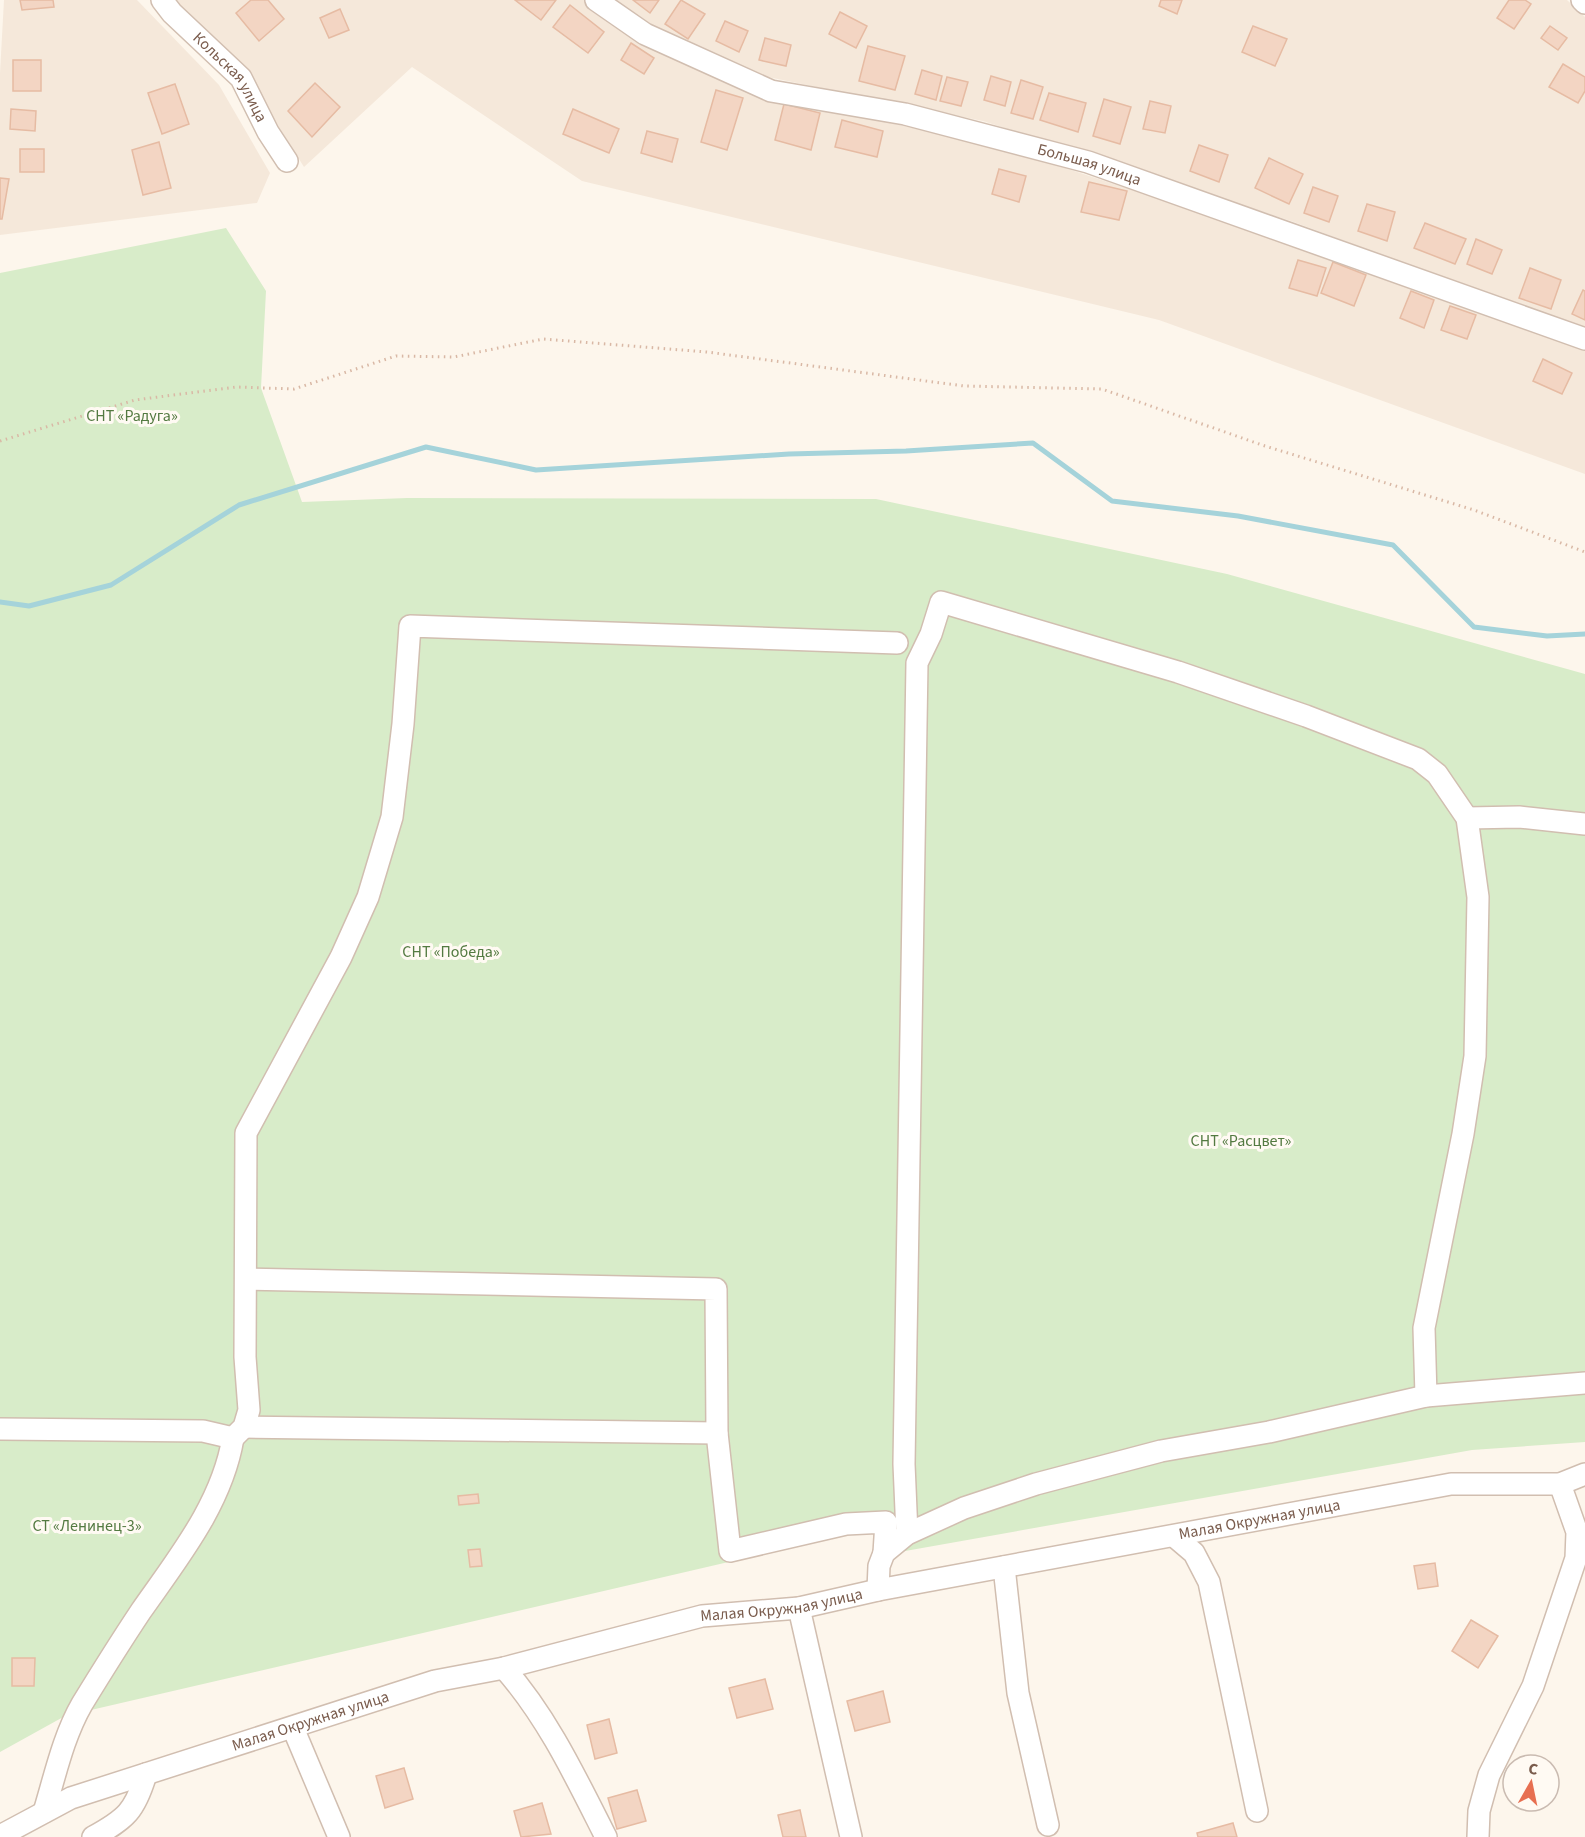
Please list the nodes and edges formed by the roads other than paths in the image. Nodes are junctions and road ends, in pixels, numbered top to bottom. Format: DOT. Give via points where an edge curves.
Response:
graph roads {
  1 [pos="162,0"];
  2 [pos="596,0"];
  3 [pos="1582,0"];
  4 [pos="1585,3"];
  5 [pos="286,161"];
  6 [pos="1585,339"];
  7 [pos="897,643"];
  8 [pos="1467,818"];
  9 [pos="1585,824"];
  10 [pos="246,1279"];
  11 [pos="1585,1383"];
  12 [pos="1425,1396"];
  13 [pos="0,1429"];
  14 [pos="238,1433"];
  15 [pos="717,1433"];
  16 [pos="1585,1474"];
  17 [pos="1560,1484"];
  18 [pos="907,1534"];
  19 [pos="1174,1536"];
  20 [pos="884,1553"];
  21 [pos="1005,1567"];
  22 [pos="878,1590"];
  23 [pos="799,1608"];
  24 [pos="504,1668"];
  25 [pos="293,1728"];
  26 [pos="146,1774"];
  27 [pos="1257,1811"];
  28 [pos="44,1812"];
  29 [pos="1048,1825"];
  30 [pos="0,1836"];
  31 [pos="93,1837"];
  32 [pos="339,1837"];
  33 [pos="606,1837"];
  34 [pos="851,1837"];
  35 [pos="1478,1837"];
  1 -- 5 [label="street, Кольская улица" via="241,78"];
  2 -- 6 [label="street, Большая улица" via="645,34 771,91 905,114 1088,162"];
  3 -- 4 [label="street"];
  7 -- 10 [label="street" via="410,626 392,817 368,897 341,957 246,1133"];
  8 -- 9 [label="street" via="1519,817"];
  8 -- 12 [label="street" via="1478,897 1475,1056 1424,1329"];
  8 -- 18 [label="street" via="1437,774 1418,759 1178,672 941,602 917,663 904,1464"];
  10 -- 14 [label="street" via="249,1410"];
  10 -- 15 [label="street" via="716,1289"];
  11 -- 12 [label="street"];
  12 -- 18 [label="street" via="1138,1457 1036,1484 964,1508"];
  13 -- 14 [label="street"];
  14 -- 15 [label="street"];
  14 -- 28 [label="street" via="212,1502 190,1541 81,1706 65,1740"];
  15 -- 20 [label="street" via="730,1551 846,1524 886,1522"];
  16 -- 17 [label="street, Малая Окружная улица"];
  17 -- 19 [label="street, Малая Окружная улица" via="1451,1484"];
  17 -- 35 [label="street" via="1577,1532 1576,1558 1533,1686 1489,1775 1479,1811"];
  18 -- 20 [label="street"];
  19 -- 21 [label="street, Малая Окружная улица"];
  19 -- 27 [label="street" via="1194,1553 1209,1582"];
  20 -- 22 [label="street"];
  21 -- 22 [label="street, Малая Окружная улица"];
  21 -- 29 [label="street" via="1018,1694"];
  22 -- 23 [label="street, Малая Окружная улица"];
  23 -- 24 [label="street, Малая Окружная улица" via="702,1616"];
  23 -- 34 [label="street"];
  24 -- 25 [label="street, Малая Окружная улица" via="435,1681"];
  24 -- 33 [label="street" via="550,1728"];
  25 -- 26 [label="street, Малая Окружная улица"];
  25 -- 32 [label="street"];
  26 -- 28 [label="street, Малая Окружная улица" via="71,1798"];
  26 -- 31 [label="street" via="132,1811"];
  28 -- 30 [label="street, Малая Окружная улица"];
}
